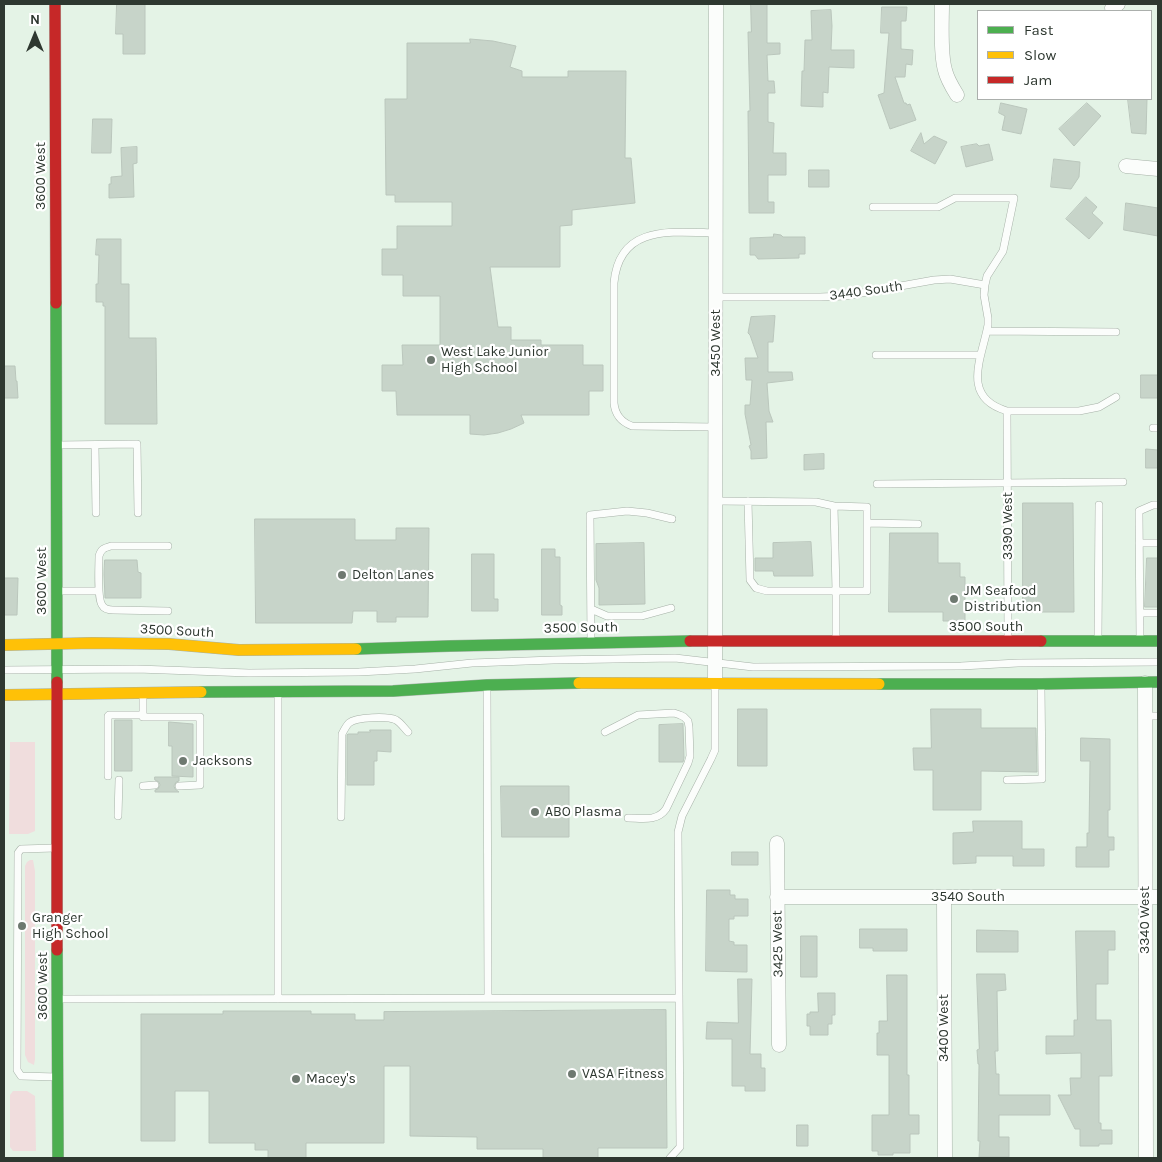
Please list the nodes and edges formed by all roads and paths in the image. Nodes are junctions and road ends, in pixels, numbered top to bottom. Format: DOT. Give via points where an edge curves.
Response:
graph roads {
  1 [pos="55,4"];
  2 [pos="716,4"];
  3 [pos="942,4"];
  4 [pos="957,94"];
  5 [pos="1126,166"];
  6 [pos="1158,169"];
  7 [pos="873,207"];
  8 [pos="716,233"];
  9 [pos="985,285"];
  10 [pos="716,297"];
  11 [pos="987,332"];
  12 [pos="1116,332"];
  13 [pos="876,355"];
  14 [pos="980,355"];
  15 [pos="1116,396"];
  16 [pos="1007,411"];
  17 [pos="716,427"];
  18 [pos="57,445"];
  19 [pos="95,445"];
  20 [pos="1123,482"];
  21 [pos="1008,483"];
  22 [pos="877,484"];
  23 [pos="716,501"];
  24 [pos="748,501"];
  25 [pos="1098,505"];
  26 [pos="1158,505"];
  27 [pos="834,506"];
  28 [pos="96,513"];
  29 [pos="138,513"];
  30 [pos="672,519"];
  31 [pos="867,523"];
  32 [pos="918,524"];
  33 [pos="1139,543"];
  34 [pos="1158,543"];
  35 [pos="168,546"];
  36 [pos="57,591"];
  37 [pos="99,591"];
  38 [pos="836,591"];
  39 [pos="672,608"];
  40 [pos="591,609"];
  41 [pos="168,611"];
  42 [pos="1140,613"];
  43 [pos="1158,613"];
  44 [pos="716,641"];
  45 [pos="1098,641"];
  46 [pos="1140,641"];
  47 [pos="1158,641"];
  48 [pos="836,642"];
  49 [pos="1008,642"];
  50 [pos="591,643"];
  51 [pos="58,644"];
  52 [pos="4,645"];
  53 [pos="716,662"];
  54 [pos="1158,662"];
  55 [pos="58,669"];
  56 [pos="4,670"];
  57 [pos="1152,682"];
  58 [pos="716,683"];
  59 [pos="1041,684"];
  60 [pos="486,685"];
  61 [pos="278,691"];
  62 [pos="143,692"];
  63 [pos="58,694"];
  64 [pos="4,695"];
  65 [pos="143,716"];
  66 [pos="1152,716"];
  67 [pos="408,732"];
  68 [pos="605,732"];
  69 [pos="108,776"];
  70 [pos="119,780"];
  71 [pos="1007,780"];
  72 [pos="143,786"];
  73 [pos="155,786"];
  74 [pos="179,786"];
  75 [pos="118,816"];
  76 [pos="341,817"];
  77 [pos="628,818"];
  78 [pos="777,844"];
  79 [pos="58,847"];
  80 [pos="777,897"];
  81 [pos="944,897"];
  82 [pos="1152,897"];
  83 [pos="488,998"];
  84 [pos="679,998"];
  85 [pos="58,999"];
  86 [pos="278,999"];
  87 [pos="779,1045"];
  88 [pos="58,1077"];
  89 [pos="58,1158"];
  90 [pos="670,1158"];
  91 [pos="945,1158"];
  92 [pos="1146,1158"];
  1 -- 18 [label="main road, 3600 West"];
  2 -- 8 [label="street, 3450 West"];
  3 -- 4 [label="street" via="942,57 948,81"];
  5 -- 6 [label="street"];
  7 -- 9 [label="lane" via="938,207 955,198 1014,198 1003,251"];
  8 -- 10 [label="street, 3450 West"];
  8 -- 17 [label="lane" via="660,233 643,237 625,252 617,267 614,283 615,408 619,417 632,426"];
  9 -- 10 [label="lane, 3440 South" via="944,279 845,296"];
  9 -- 11 [label="lane"];
  10 -- 17 [label="street, 3450 West"];
  11 -- 12 [label="lane"];
  11 -- 14 [label="lane"];
  13 -- 14 [label="lane"];
  14 -- 16 [label="lane" via="978,376 981,392 990,403"];
  15 -- 16 [label="lane" via="1099,407 1080,411"];
  16 -- 21 [label="lane, 3390 West"];
  17 -- 23 [label="street, 3450 West"];
  18 -- 19 [label="lane"];
  18 -- 36 [label="main road, 3600 West"];
  19 -- 28 [label="lane"];
  19 -- 29 [label="lane" via="137,444"];
  20 -- 21 [label="lane"];
  21 -- 22 [label="lane"];
  21 -- 49 [label="lane, 3390 West"];
  23 -- 24 [label="lane"];
  23 -- 44 [label="street, 3450 West"];
  24 -- 27 [label="lane" via="816,502"];
  24 -- 38 [label="lane" via="750,580 756,588 767,591"];
  25 -- 45 [label="lane"];
  26 -- 33 [label="lane" via="1139,511"];
  27 -- 31 [label="lane" via="867,507"];
  27 -- 38 [label="lane"];
  30 -- 40 [label="lane" via="627,511 590,514"];
  31 -- 32 [label="lane"];
  31 -- 38 [label="lane" via="867,591"];
  33 -- 34 [label="lane"];
  33 -- 42 [label="lane"];
  35 -- 37 [label="lane" via="104,548 99,556"];
  36 -- 37 [label="lane"];
  36 -- 51 [label="main road, 3600 West"];
  37 -- 41 [label="lane" via="102,606 107,609"];
  38 -- 48 [label="lane"];
  39 -- 40 [label="lane" via="642,616 607,616"];
  40 -- 50 [label="lane"];
  42 -- 43 [label="lane"];
  42 -- 46 [label="lane"];
  44 -- 48 [label="main road, 3500 South"];
  44 -- 50 [label="main road, 3500 South"];
  44 -- 53 [label="street, 3450 West"];
  45 -- 46 [label="main road, 3500 South"];
  45 -- 49 [label="main road, 3500 South"];
  46 -- 47 [label="main road, 3500 South"];
  48 -- 49 [label="main road, 3500 South"];
  50 -- 51 [label="main road, 3500 South" via="327,650"];
  51 -- 52 [label="main road, 3500 South"];
  51 -- 55 [label="main road, 3600 West"];
  53 -- 54 [label="lane" via="753,667"];
  53 -- 55 [label="lane" via="675,658 543,660 359,672"];
  53 -- 58 [label="street, 3450 West"];
  55 -- 56 [label="lane"];
  55 -- 63 [label="main road, 3600 West"];
  57 -- 59 [label="main road"];
  57 -- 66 [label="street, 3340 West"];
  58 -- 59 [label="main road"];
  58 -- 60 [label="main road"];
  58 -- 84 [label="lane" via="714,750 682,816 678,832"];
  59 -- 71 [label="lane" via="1042,779"];
  60 -- 61 [label="main road"];
  60 -- 83 [label="lane"];
  61 -- 62 [label="main road"];
  61 -- 86 [label="lane"];
  62 -- 63 [label="main road"];
  62 -- 65 [label="lane"];
  63 -- 64 [label="main road"];
  63 -- 79 [label="main road, 3600 West"];
  65 -- 69 [label="lane" via="108,716"];
  65 -- 74 [label="lane" via="200,717 200,786"];
  66 -- 82 [label="street, 3340 West"];
  67 -- 76 [label="lane" via="395,720 384,718 357,719 348,724 342,734"];
  68 -- 77 [label="lane" via="638,715 674,713 688,721 690,756 663,814 653,818"];
  70 -- 75 [label="lane"];
  72 -- 73 [label="lane"];
  78 -- 80 [label="street, 3425 West"];
  79 -- 85 [label="main road, 3600 West"];
  79 -- 88 [label="lane" via="21,849 18,853 17,1070 21,1076"];
  80 -- 81 [label="street, 3540 South"];
  80 -- 87 [label="street, 3425 West"];
  81 -- 82 [label="street, 3540 South"];
  81 -- 91 [label="street, 3400 West"];
  82 -- 92 [label="street, 3340 West"];
  83 -- 84 [label="lane"];
  83 -- 86 [label="lane"];
  84 -- 90 [label="lane" via="680,1147"];
  85 -- 86 [label="lane"];
  85 -- 88 [label="main road, 3600 West"];
  88 -- 89 [label="main road, 3600 West"];
}
